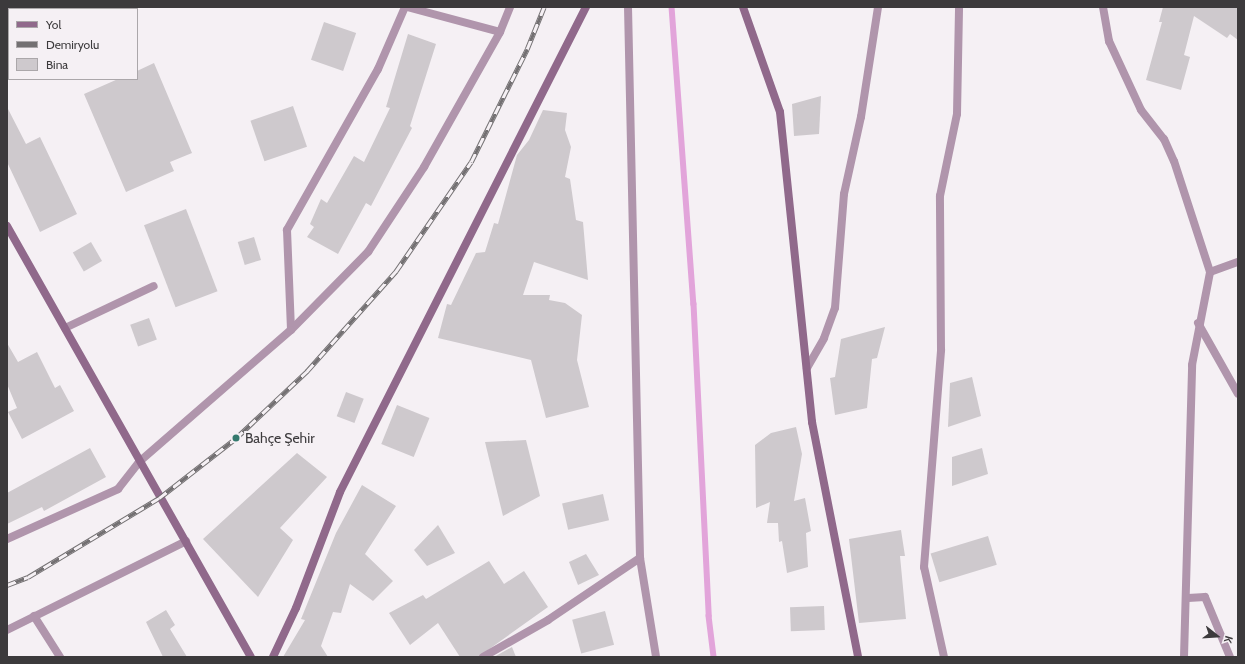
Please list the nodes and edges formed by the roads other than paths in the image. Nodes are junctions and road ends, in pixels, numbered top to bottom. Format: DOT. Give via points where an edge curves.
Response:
graph roads {
  1 [pos="406,7"];
  2 [pos="510,7"];
  3 [pos="586,7"];
  4 [pos="628,7"];
  5 [pos="743,7"];
  6 [pos="878,7"];
  7 [pos="959,7"];
  8 [pos="1102,7"];
  9 [pos="500,32"];
  10 [pos="7,226"];
  11 [pos="1238,262"];
  12 [pos="1210,272"];
  13 [pos="154,286"];
  14 [pos="1198,323"];
  15 [pos="65,328"];
  16 [pos="291,330"];
  17 [pos="807,368"];
  18 [pos="1238,394"];
  19 [pos="139,462"];
  20 [pos="7,539"];
  21 [pos="186,541"];
  22 [pos="640,558"];
  23 [pos="1188,598"];
  24 [pos="34,616"];
  25 [pos="7,630"];
  26 [pos="60,657"];
  27 [pos="251,657"];
  28 [pos="273,657"];
  29 [pos="483,657"];
  30 [pos="656,657"];
  31 [pos="858,657"];
  32 [pos="944,657"];
  33 [pos="1184,657"];
  34 [pos="1230,657"];
  1 -- 9 [label="street"];
  1 -- 16 [label="street" via="378,69 287,230"];
  2 -- 9 [label="street"];
  3 -- 28 [label="street" via="340,492 296,608"];
  4 -- 22 [label="street"];
  5 -- 17 [label="street" via="780,112"];
  6 -- 17 [label="street" via="861,117 844,194 835,308 824,338"];
  7 -- 32 [label="street" via="957,114 940,196 941,350 924,567"];
  8 -- 12 [label="street" via="1109,41 1141,110 1164,139 1174,162"];
  9 -- 16 [label="street" via="424,167 368,252"];
  10 -- 15 [label="street"];
  11 -- 12 [label="street"];
  12 -- 14 [label="street"];
  13 -- 15 [label="street"];
  14 -- 18 [label="street"];
  14 -- 23 [label="street" via="1192,365"];
  15 -- 19 [label="street"];
  16 -- 19 [label="street"];
  17 -- 31 [label="street" via="812,422"];
  19 -- 20 [label="street" via="118,489"];
  19 -- 21 [label="street"];
  21 -- 24 [label="street"];
  21 -- 27 [label="street"];
  22 -- 29 [label="street" via="548,620"];
  22 -- 30 [label="street"];
  23 -- 33 [label="street"];
  23 -- 34 [label="street" via="1205,598"];
  24 -- 25 [label="street"];
  24 -- 26 [label="street"];
}
